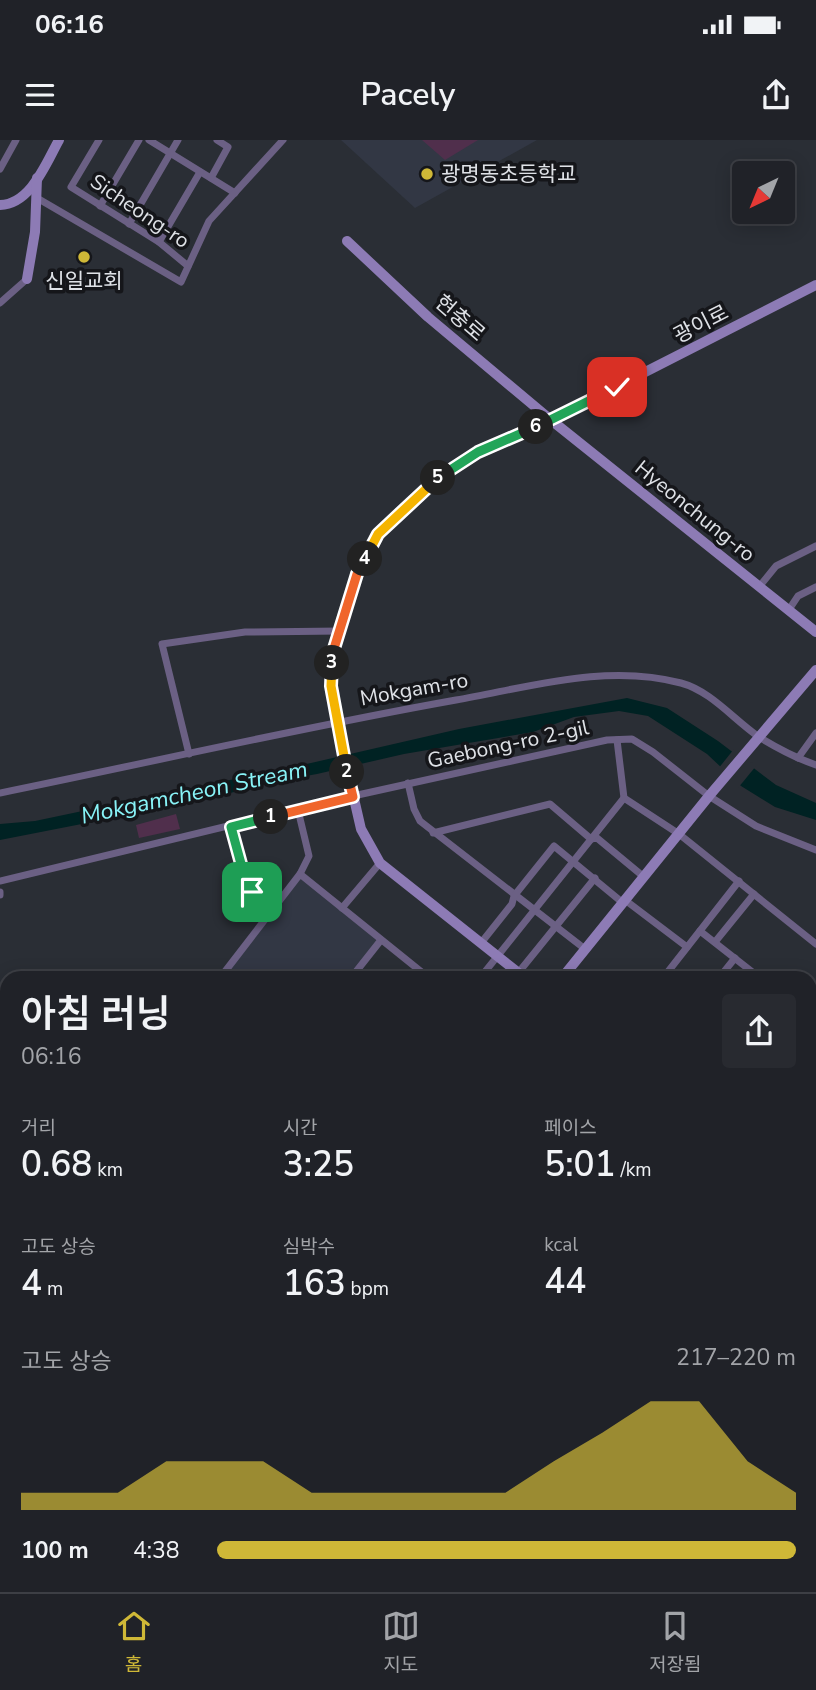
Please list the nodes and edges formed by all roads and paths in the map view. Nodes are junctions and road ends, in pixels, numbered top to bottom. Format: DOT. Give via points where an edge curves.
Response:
graph roads {
  1 [pos="16,140"];
  2 [pos="59,140"];
  3 [pos="99,140"];
  4 [pos="139,140"];
  5 [pos="149,140"];
  6 [pos="178,140"];
  7 [pos="218,140"];
  8 [pos="283,140"];
  9 [pos="170,153"];
  10 [pos="0,169"];
  11 [pos="200,172"];
  12 [pos="37,178"];
  13 [pos="211,178"];
  14 [pos="234,193"];
  15 [pos="37,198"];
  16 [pos="0,205"];
  17 [pos="100,206"];
  18 [pos="129,224"];
  19 [pos="347,241"];
  20 [pos="159,242"];
  21 [pos="188,267"];
  22 [pos="27,279"];
  23 [pos="816,285"];
  24 [pos="0,303"];
  25 [pos="551,421"];
  26 [pos="816,546"];
  27 [pos="758,587"];
  28 [pos="816,587"];
  29 [pos="788,611"];
  30 [pos="340,631"];
  31 [pos="816,632"];
  32 [pos="816,670"];
  33 [pos="337,725"];
  34 [pos="816,733"];
  35 [pos="757,739"];
  36 [pos="617,740"];
  37 [pos="189,754"];
  38 [pos="798,758"];
  39 [pos="816,765"];
  40 [pos="408,783"];
  41 [pos="0,793"];
  42 [pos="352,795"];
  43 [pos="711,795"];
  44 [pos="624,798"];
  45 [pos="298,810"];
  46 [pos="231,827"];
  47 [pos="433,833"];
  48 [pos="679,834"];
  49 [pos="591,839"];
  50 [pos="816,850"];
  51 [pos="574,862"];
  52 [pos="380,863"];
  53 [pos="300,874"];
  54 [pos="644,877"];
  55 [pos="595,878"];
  56 [pos="0,881"];
  57 [pos="739,881"];
  58 [pos="754,894"];
  59 [pos="514,896"];
  60 [pos="624,901"];
  61 [pos="275,906"];
  62 [pos="342,908"];
  63 [pos="534,911"];
  64 [pos="555,927"];
  65 [pos="700,931"];
  66 [pos="381,940"];
  67 [pos="716,942"];
  68 [pos="481,943"];
  69 [pos="816,944"];
  70 [pos="687,947"];
  71 [pos="585,949"];
  72 [pos="498,956"];
  73 [pos="735,958"];
  74 [pos="225,971"];
  75 [pos="357,971"];
  76 [pos="420,971"];
  77 [pos="486,971"];
  78 [pos="514,971"];
  79 [pos="523,971"];
  80 [pos="568,971"];
  81 [pos="668,971"];
  82 [pos="725,971"];
  83 [pos="751,971"];
  1 -- 10 [label="street"];
  2 -- 12 [label="street"];
  3 -- 17 [label="street, Sicheong-ro" via="71,187"];
  4 -- 17 [label="street"];
  5 -- 9 [label="street"];
  6 -- 9 [label="street"];
  7 -- 13 [label="street" via="228,146"];
  8 -- 14 [label="street"];
  9 -- 11 [label="street"];
  9 -- 18 [label="street"];
  11 -- 13 [label="street"];
  11 -- 20 [label="street"];
  12 -- 15 [label="street"];
  12 -- 16 [label="street" via="20,199"];
  13 -- 14 [label="street"];
  14 -- 21 [label="street" via="209,221"];
  15 -- 21 [label="street" via="181,282"];
  15 -- 22 [label="street"];
  17 -- 18 [label="street, Sicheong-ro"];
  18 -- 20 [label="street, Sicheong-ro"];
  19 -- 25 [label="street, 현충로"];
  20 -- 21 [label="street, Sicheong-ro"];
  22 -- 24 [label="street"];
  23 -- 25 [label="street, 광이로"];
  25 -- 27 [label="street, Hyeonchung-ro"];
  25 -- 30 [label="street, 광이로" via="478,452 443,474 394,517 378,534 357,574"];
  26 -- 27 [label="street" via="776,566"];
  27 -- 29 [label="street, Hyeonchung-ro"];
  28 -- 29 [label="street" via="798,596"];
  29 -- 31 [label="street, Hyeonchung-ro"];
  30 -- 33 [label="street, 광이로" via="332,655 331,686"];
  30 -- 37 [label="street" via="245,632 162,644"];
  32 -- 35 [label="street"];
  33 -- 35 [label="street, Mokgam-ro" via="610,674 692,687"];
  33 -- 37 [label="street, Mokgam-ro"];
  33 -- 42 [label="street, 광이로"];
  34 -- 38 [label="street"];
  35 -- 38 [label="street, Mokgam-ro"];
  35 -- 43 [label="street"];
  36 -- 40 [label="street, Gaebong-ro 2-gil"];
  36 -- 43 [label="street, Gaebong-ro 2-gil" via="632,739"];
  36 -- 44 [label="street"];
  37 -- 41 [label="street, Mokgam-ro"];
  38 -- 39 [label="street, Mokgam-ro"];
  40 -- 42 [label="street, Gaebong-ro 2-gil"];
  40 -- 47 [label="street" via="414,809"];
  42 -- 45 [label="street, Gaebong-ro 2-gil"];
  42 -- 52 [label="street, 광이로" via="361,830"];
  43 -- 48 [label="street"];
  43 -- 50 [label="street, Gaebong-ro 2-gil" via="756,826"];
  44 -- 48 [label="street"];
  44 -- 49 [label="street"];
  45 -- 46 [label="street, Gaebong-ro 2-gil"];
  45 -- 53 [label="street" via="309,856"];
  46 -- 56 [label="street, Gaebong-ro 2-gil"];
  46 -- 61 [label="street" via="246,882 252,892"];
  47 -- 49 [label="street" via="550,804"];
  47 -- 59 [label="street"];
  48 -- 54 [label="street"];
  48 -- 57 [label="street"];
  49 -- 51 [label="street"];
  49 -- 54 [label="street" via="597,838"];
  51 -- 55 [label="street"];
  51 -- 59 [label="street" via="554,846"];
  51 -- 63 [label="street"];
  52 -- 62 [label="street"];
  52 -- 68 [label="street"];
  53 -- 61 [label="street"];
  53 -- 62 [label="street"];
  54 -- 60 [label="street"];
  55 -- 60 [label="street"];
  55 -- 64 [label="street"];
  57 -- 58 [label="street"];
  57 -- 65 [label="street"];
  58 -- 67 [label="street"];
  58 -- 69 [label="street"];
  59 -- 63 [label="street"];
  59 -- 68 [label="street"];
  60 -- 70 [label="street"];
  60 -- 71 [label="street"];
  61 -- 74 [label="street"];
  62 -- 66 [label="street"];
  63 -- 64 [label="street"];
  63 -- 72 [label="street"];
  64 -- 71 [label="street"];
  64 -- 79 [label="street"];
  65 -- 67 [label="street"];
  65 -- 70 [label="street"];
  66 -- 75 [label="street"];
  66 -- 76 [label="street"];
  67 -- 73 [label="street"];
  68 -- 72 [label="street"];
  70 -- 81 [label="street"];
  71 -- 80 [label="street"];
  72 -- 77 [label="street"];
  72 -- 78 [label="street"];
  73 -- 82 [label="street"];
  73 -- 83 [label="street"];
}
